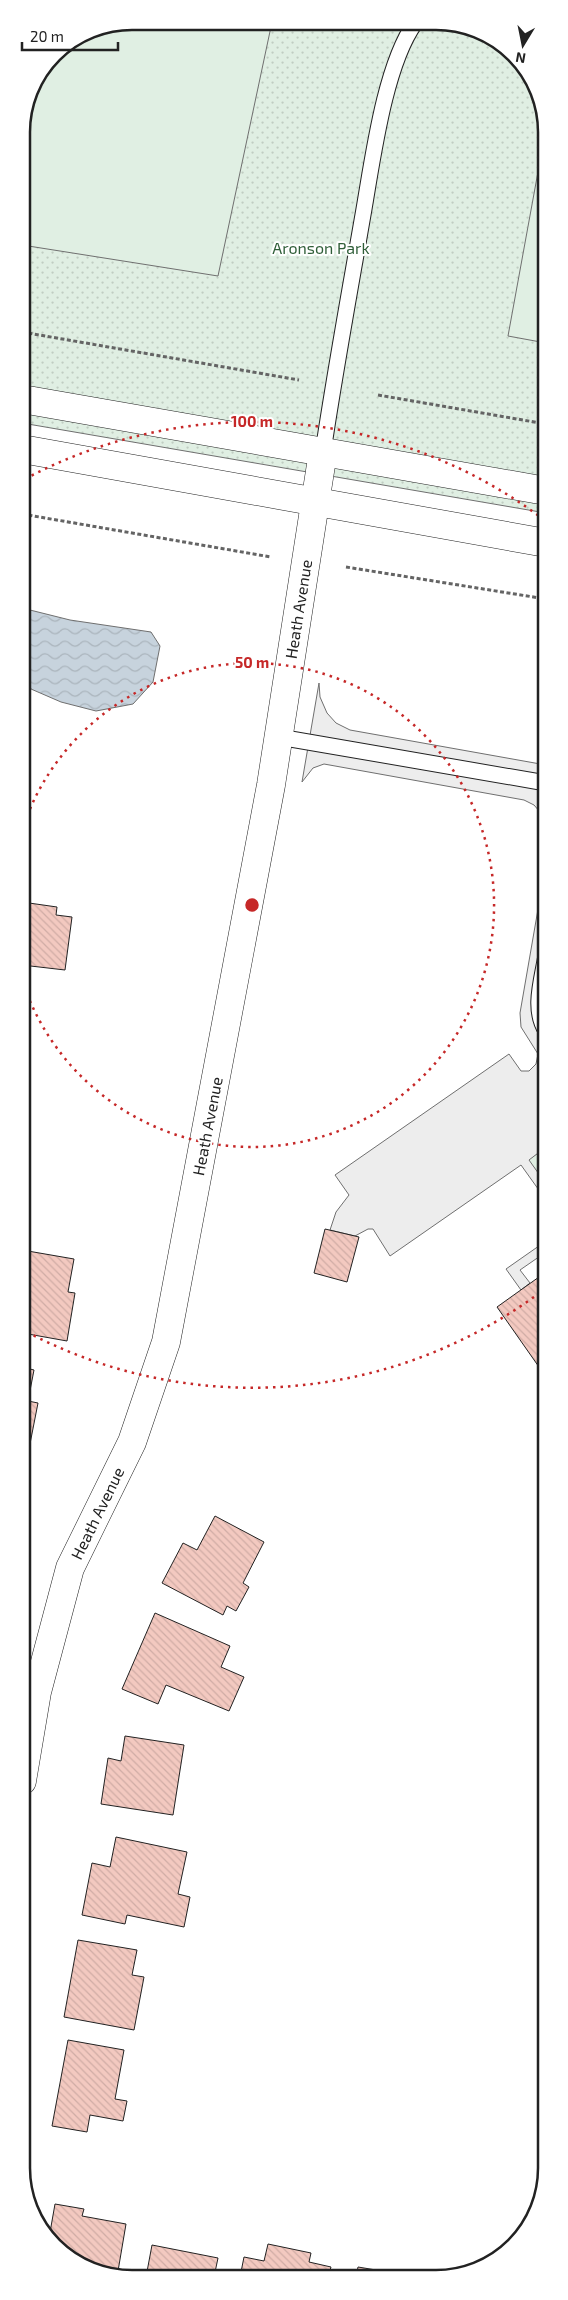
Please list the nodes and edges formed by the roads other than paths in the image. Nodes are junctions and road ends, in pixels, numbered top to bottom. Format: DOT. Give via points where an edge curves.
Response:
graph roads {
  1 [pos="410,30"];
  2 [pos="30,400"];
  3 [pos="30,450"];
  4 [pos="323,452"];
  5 [pos="538,490"];
  6 [pos="316,502"];
  7 [pos="538,542"];
  8 [pos="279,737"];
  9 [pos="538,782"];
  10 [pos="30,1736"];
  1 -- 4 [label="lane" via="402,46 379,129"];
  2 -- 4 [label="street"];
  3 -- 6 [label="street"];
  4 -- 5 [label="street"];
  4 -- 6 [label="street, Heath Avenue"];
  6 -- 7 [label="street"];
  6 -- 8 [label="street, Heath Avenue"];
  8 -- 9 [label="lane"];
  8 -- 10 [label="street, Heath Avenue" via="166,1342 132,1442 70,1568"];
}
